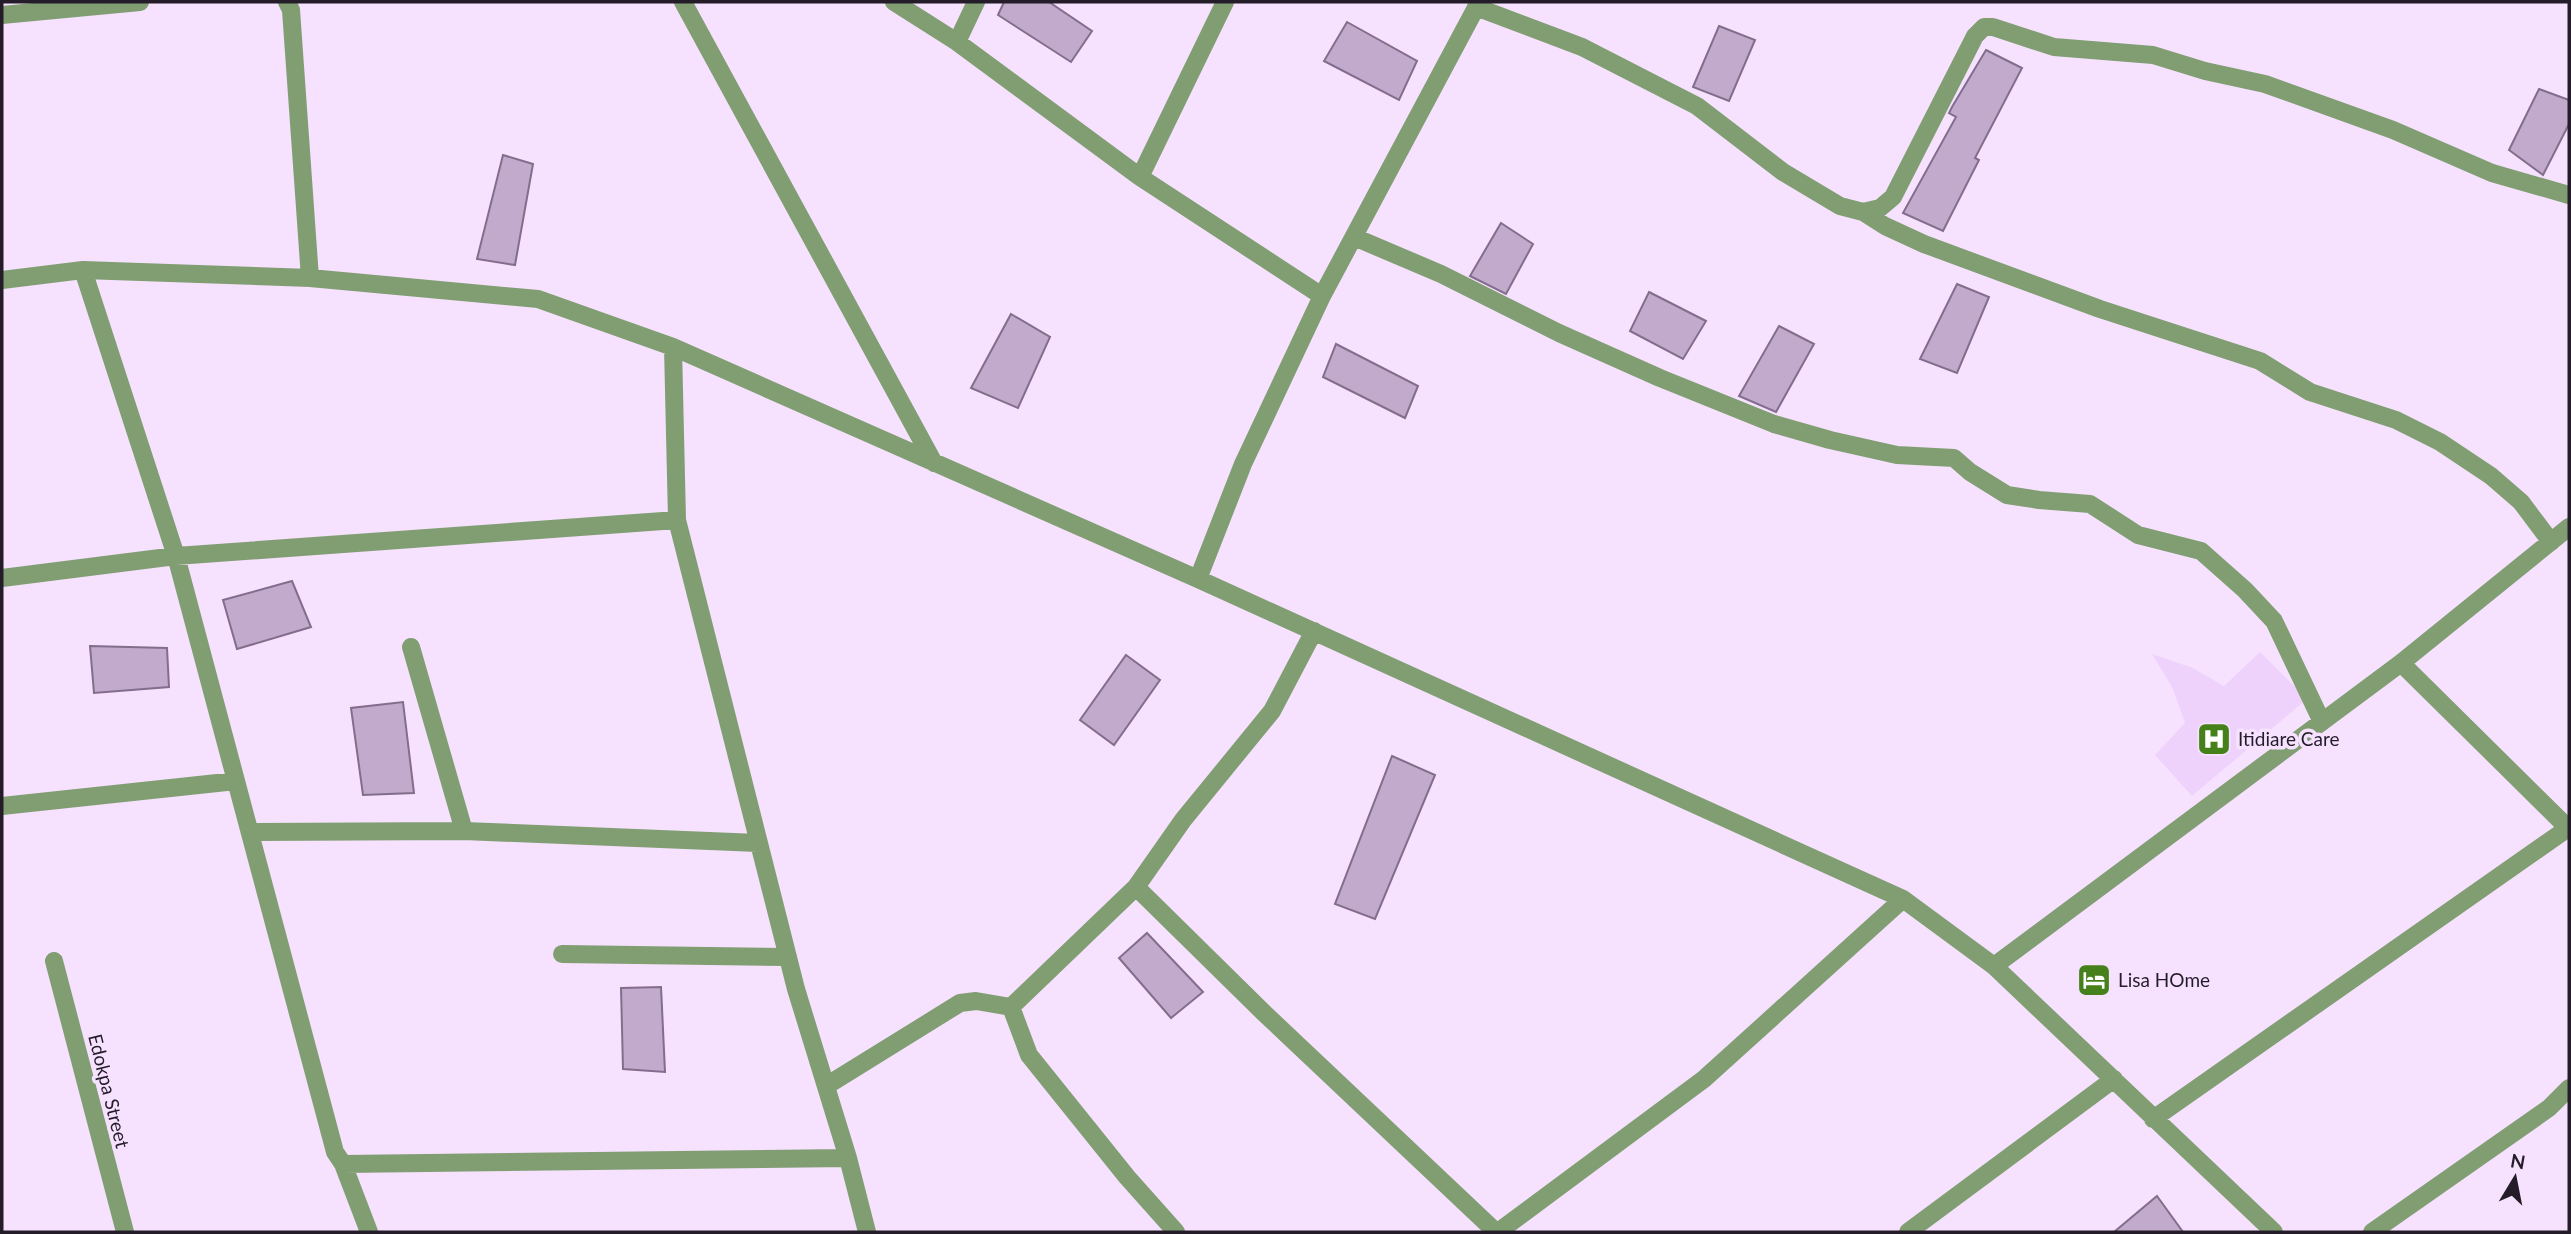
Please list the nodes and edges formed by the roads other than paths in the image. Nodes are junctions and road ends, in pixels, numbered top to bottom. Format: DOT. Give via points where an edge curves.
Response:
graph roads {
  1 [pos="139,2"];
  2 [pos="287,2"];
  3 [pos="683,2"];
  4 [pos="894,2"];
  5 [pos="976,2"];
  6 [pos="1225,2"];
  7 [pos="1478,4"];
  8 [pos="2,15"];
  9 [pos="957,42"];
  10 [pos="1140,177"];
  11 [pos="2569,195"];
  12 [pos="1863,212"];
  13 [pos="1354,237"];
  14 [pos="83,270"];
  15 [pos="310,278"];
  16 [pos="2,280"];
  17 [pos="1322,296"];
  18 [pos="673,347"];
  19 [pos="934,463"];
  20 [pos="677,520"];
  21 [pos="2569,527"];
  22 [pos="2551,542"];
  23 [pos="176,556"];
  24 [pos="2,578"];
  25 [pos="1198,579"];
  26 [pos="1314,631"];
  27 [pos="411,647"];
  28 [pos="2401,663"];
  29 [pos="2322,722"];
  30 [pos="236,781"];
  31 [pos="2,806"];
  32 [pos="2568,828"];
  33 [pos="464,831"];
  34 [pos="251,832"];
  35 [pos="758,843"];
  36 [pos="1136,887"];
  37 [pos="1903,900"];
  38 [pos="562,954"];
  39 [pos="788,957"];
  40 [pos="54,961"];
  41 [pos="1994,966"];
  42 [pos="1011,1007"];
  43 [pos="2114,1079"];
  44 [pos="826,1086"];
  45 [pos="2569,1088"];
  46 [pos="2153,1119"];
  47 [pos="848,1158"];
  48 [pos="343,1164"];
  49 [pos="125,1232"];
  50 [pos="369,1232"];
  51 [pos="867,1232"];
  52 [pos="1176,1232"];
  53 [pos="1497,1232"];
  54 [pos="1908,1232"];
  55 [pos="2274,1232"];
  56 [pos="2372,1232"];
  1 -- 8 [label="street"];
  2 -- 15 [label="street"];
  3 -- 19 [label="street"];
  4 -- 9 [label="street"];
  5 -- 9 [label="street"];
  6 -- 10 [label="street"];
  7 -- 12 [label="street" via="1582,47 1697,106 1783,172 1840,206"];
  7 -- 13 [label="street"];
  9 -- 10 [label="street"];
  10 -- 17 [label="street"];
  11 -- 12 [label="street" via="2492,173 2393,130 2265,84 2153,55 2054,47 1984,27 1975,36 1894,197 1880,208"];
  12 -- 22 [label="street" via="1924,244 2100,309 2229,349 2260,361 2310,392 2396,420 2491,476 2521,502"];
  13 -- 17 [label="street"];
  13 -- 29 [label="street" via="1634,366 1774,424 1897,455 1954,458 2007,495 2090,504 2138,535 2201,551 2274,621"];
  14 -- 15 [label="street"];
  14 -- 16 [label="street"];
  14 -- 23 [label="street"];
  15 -- 18 [label="street" via="538,299"];
  17 -- 25 [label="street" via="1243,464"];
  18 -- 19 [label="street"];
  18 -- 20 [label="street"];
  19 -- 25 [label="street"];
  20 -- 23 [label="street"];
  20 -- 35 [label="street"];
  21 -- 22 [label="street"];
  22 -- 28 [label="street"];
  23 -- 24 [label="street"];
  23 -- 30 [label="street"];
  25 -- 26 [label="street"];
  26 -- 36 [label="street" via="1272,711 1183,820"];
  26 -- 37 [label="street"];
  27 -- 33 [label="street"];
  28 -- 29 [label="street"];
  28 -- 32 [label="street"];
  29 -- 41 [label="street"];
  30 -- 31 [label="street"];
  30 -- 34 [label="street"];
  32 -- 46 [label="street"];
  33 -- 34 [label="street"];
  33 -- 35 [label="street"];
  34 -- 48 [label="street" via="335,1152"];
  35 -- 39 [label="street"];
  36 -- 42 [label="street"];
  36 -- 53 [label="street"];
  37 -- 41 [label="street"];
  37 -- 53 [label="street" via="1704,1079"];
  38 -- 39 [label="street"];
  39 -- 44 [label="street"];
  40 -- 49 [label="street, Edokpa Street"];
  41 -- 43 [label="street"];
  42 -- 44 [label="street" via="960,1003"];
  42 -- 52 [label="street" via="1029,1055"];
  43 -- 46 [label="street"];
  43 -- 54 [label="street"];
  44 -- 47 [label="street"];
  45 -- 56 [label="street" via="2549,1108"];
  46 -- 55 [label="street"];
  47 -- 48 [label="street"];
  47 -- 51 [label="street"];
  48 -- 50 [label="street"];
}
